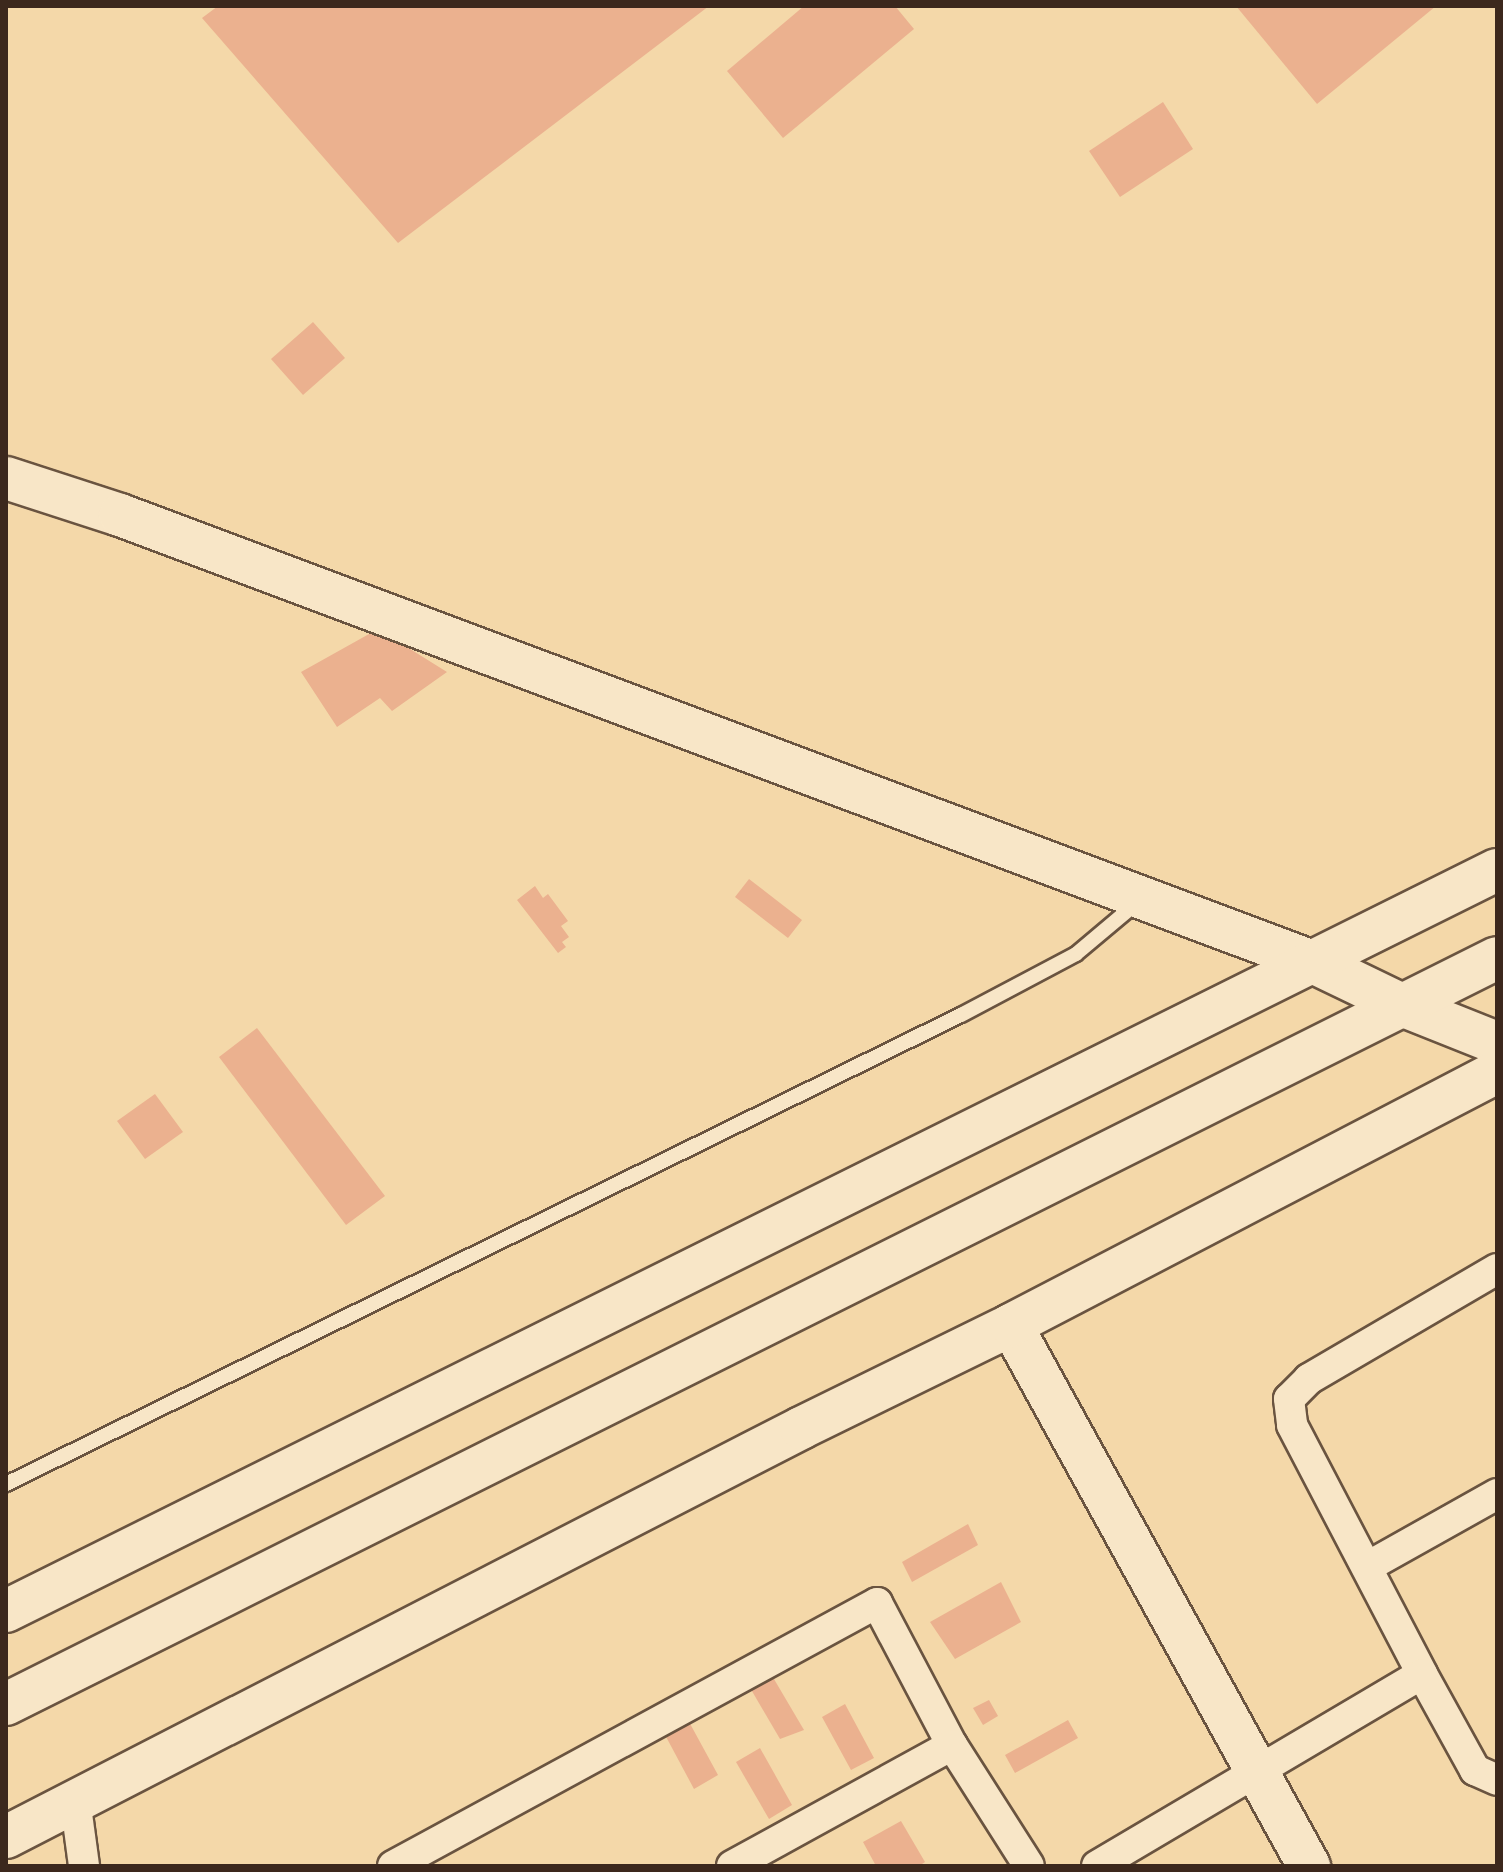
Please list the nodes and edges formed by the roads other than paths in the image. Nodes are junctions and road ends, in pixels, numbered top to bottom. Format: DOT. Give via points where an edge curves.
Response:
graph roads {
  1 [pos="6,478"];
  2 [pos="1497,870"];
  3 [pos="1142,898"];
  4 [pos="1497,958"];
  5 [pos="1313,962"];
  6 [pos="1404,1006"];
  7 [pos="1497,1043"];
  8 [pos="1497,1072"];
  9 [pos="1497,1269"];
  10 [pos="1011,1325"];
  11 [pos="6,1484"];
  12 [pos="1497,1494"];
  13 [pos="1367,1567"];
  14 [pos="6,1611"];
  15 [pos="1422,1674"];
  16 [pos="6,1704"];
  17 [pos="952,1745"];
  18 [pos="1258,1774"];
  19 [pos="1497,1780"];
  20 [pos="75,1799"];
  21 [pos="6,1837"];
  22 [pos="84,1866"];
  23 [pos="393,1866"];
  24 [pos="732,1866"];
  25 [pos="1029,1866"];
  26 [pos="1097,1866"];
  27 [pos="1309,1866"];
  1 -- 3 [label="street" via="120,515"];
  2 -- 5 [label="street"];
  3 -- 5 [label="street"];
  3 -- 11 [label="lane" via="1076,954 961,1015"];
  4 -- 6 [label="street"];
  5 -- 6 [label="street"];
  5 -- 14 [label="street"];
  6 -- 7 [label="street"];
  6 -- 16 [label="street"];
  8 -- 10 [label="street"];
  9 -- 13 [label="street" via="1309,1379 1289,1399 1292,1425"];
  10 -- 18 [label="street"];
  10 -- 20 [label="street"];
  12 -- 13 [label="street"];
  13 -- 15 [label="street"];
  15 -- 18 [label="street"];
  15 -- 19 [label="street" via="1475,1770"];
  17 -- 23 [label="street" via="877,1603"];
  17 -- 24 [label="street"];
  17 -- 25 [label="street"];
  18 -- 26 [label="street"];
  18 -- 27 [label="street"];
  20 -- 21 [label="street"];
  20 -- 22 [label="street"];
}
